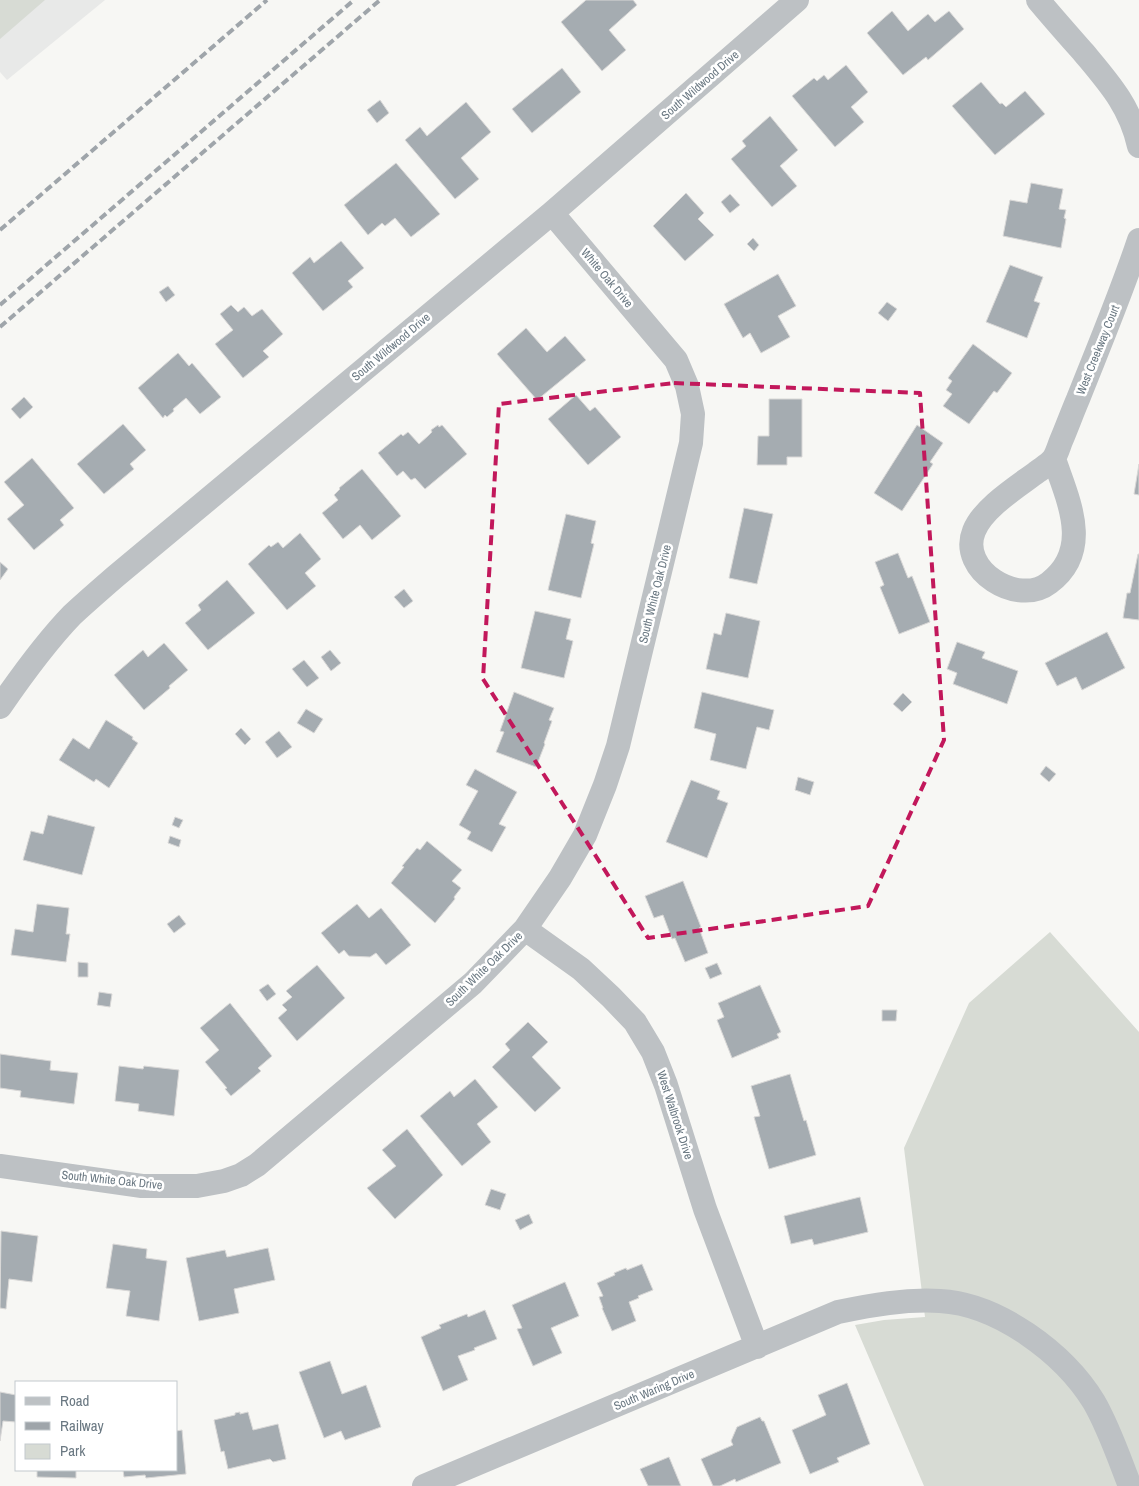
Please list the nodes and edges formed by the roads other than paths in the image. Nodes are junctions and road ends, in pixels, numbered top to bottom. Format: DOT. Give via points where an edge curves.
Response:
graph roads {
  1 [pos="797,0"];
  2 [pos="1038,0"];
  3 [pos="1139,146"];
  4 [pos="552,213"];
  5 [pos="1139,240"];
  6 [pos="663,342"];
  7 [pos="1054,459"];
  8 [pos="0,707"];
  9 [pos="525,929"];
  10 [pos="0,1166"];
  11 [pos="757,1347"];
  12 [pos="424,1486"];
  13 [pos="1130,1486"];
  1 -- 4 [label="street, South Wildwood Drive"];
  2 -- 3 [label="street" via="1115,90 1128,111"];
  4 -- 6 [label="street, White Oak Drive"];
  4 -- 8 [label="street, South Wildwood Drive" via="72,615 20,677"];
  5 -- 7 [label="street, West Creekway Court"];
  6 -- 9 [label="street, South White Oak Drive" via="676,360 686,386 693,414 691,443 606,785 585,835"];
  7 -- 7 [label="street" via="988,510 973,531 973,555 980,568 999,584 1026,591 1040,589 1050,583 1070,558 1074,530 1072,512"];
  9 -- 10 [label="street, South White Oak Drive" via="473,983 241,1175 224,1182 197,1186 142,1186"];
  9 -- 11 [label="street, West Walbrook Drive" via="580,969 611,997 634,1022 653,1052 705,1210"];
  11 -- 12 [label="street, South Waring Drive"];
  11 -- 13 [label="street, South Waring Drive" via="838,1312 886,1303 941,1301 987,1312 1042,1345 1069,1369 1094,1403"];
}
